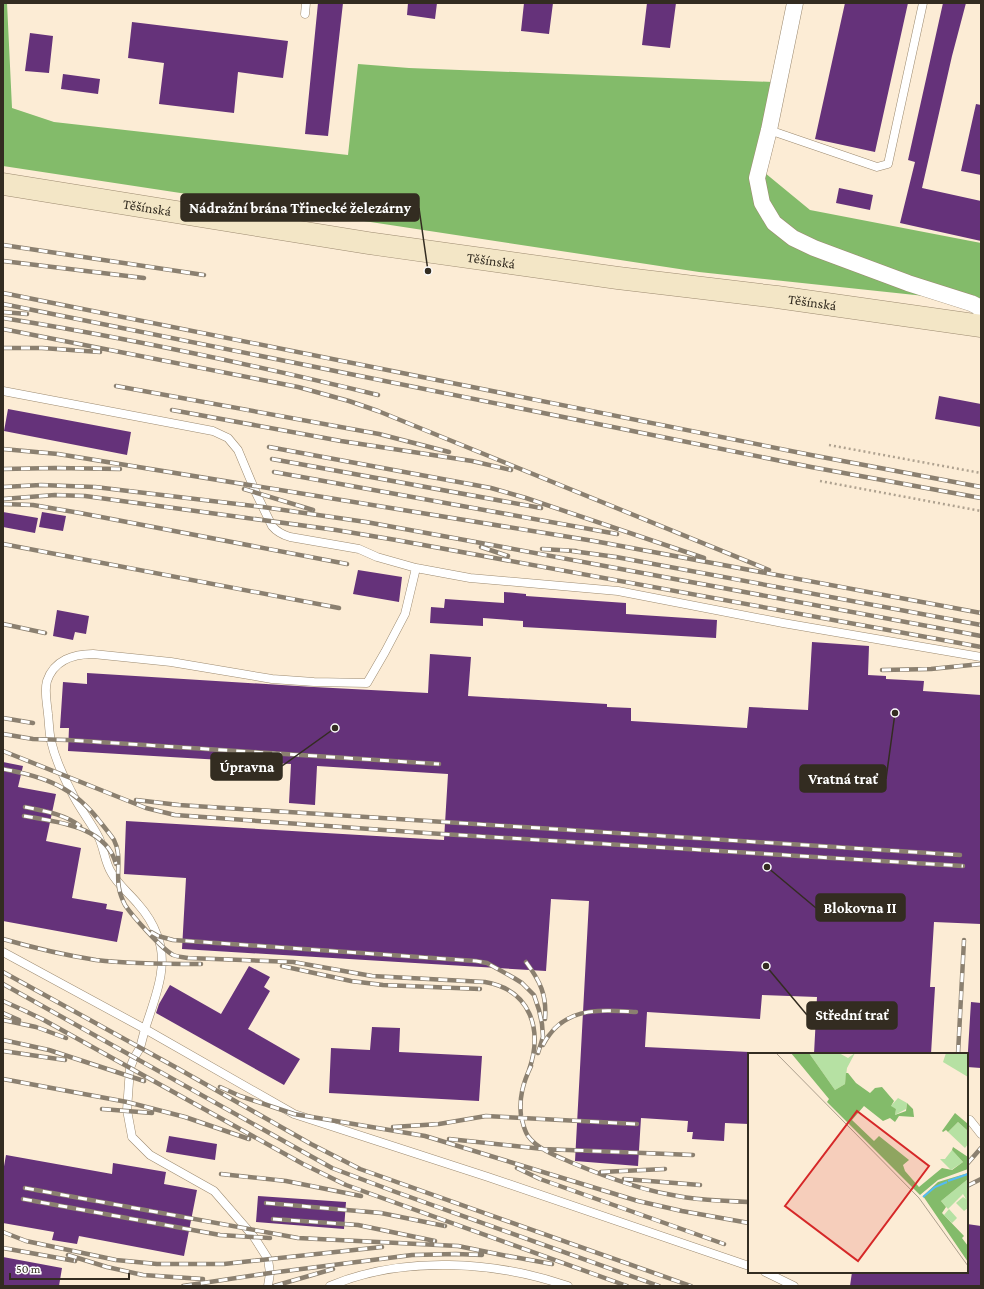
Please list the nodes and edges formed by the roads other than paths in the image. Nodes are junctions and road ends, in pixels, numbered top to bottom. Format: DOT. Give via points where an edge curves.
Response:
graph roads {
  1 [pos="306,3"];
  2 [pos="795,3"];
  3 [pos="923,3"];
  4 [pos="305,14"];
  5 [pos="769,130"];
  6 [pos="3,184"];
  7 [pos="981,311"];
  8 [pos="981,326"];
  9 [pos="3,391"];
  10 [pos="416,568"];
  11 [pos="981,657"];
  12 [pos="3,952"];
  13 [pos="145,1029"];
  14 [pos="970,1120"];
  15 [pos="981,1134"];
  16 [pos="748,1266"];
  17 [pos="767,1273"];
  18 [pos="268,1286"];
  19 [pos="330,1286"];
  20 [pos="568,1286"];
  21 [pos="794,1286"];
  1 -- 4 [label="lane"];
  2 -- 5 [label="street"];
  3 -- 5 [label="lane" via="888,164 877,167"];
  5 -- 7 [label="street" via="757,178 762,203 774,223 793,238 814,248 971,303"];
  6 -- 8 [label="main road, Těšínská" via="368,243"];
  9 -- 10 [label="lane" via="221,434 238,450 276,531 290,538 359,548 377,557"];
  10 -- 11 [label="lane" via="470,578 618,591 776,622"];
  10 -- 13 [label="lane" via="405,614 366,683 272,679 171,662 93,654 68,657 52,671 47,681 46,694 51,740 63,775 99,838 110,871 143,910 158,936 161,975"];
  12 -- 13 [label="lane"];
  13 -- 16 [label="lane" via="294,1114"];
  13 -- 18 [label="lane" via="140,1048 130,1068 127,1110 132,1137 150,1155 214,1191 254,1237 268,1259"];
  14 -- 15 [label="lane"];
  17 -- 21 [label="lane"];
  19 -- 20 [label="lane" via="391,1268 443,1264 498,1269"];
}
